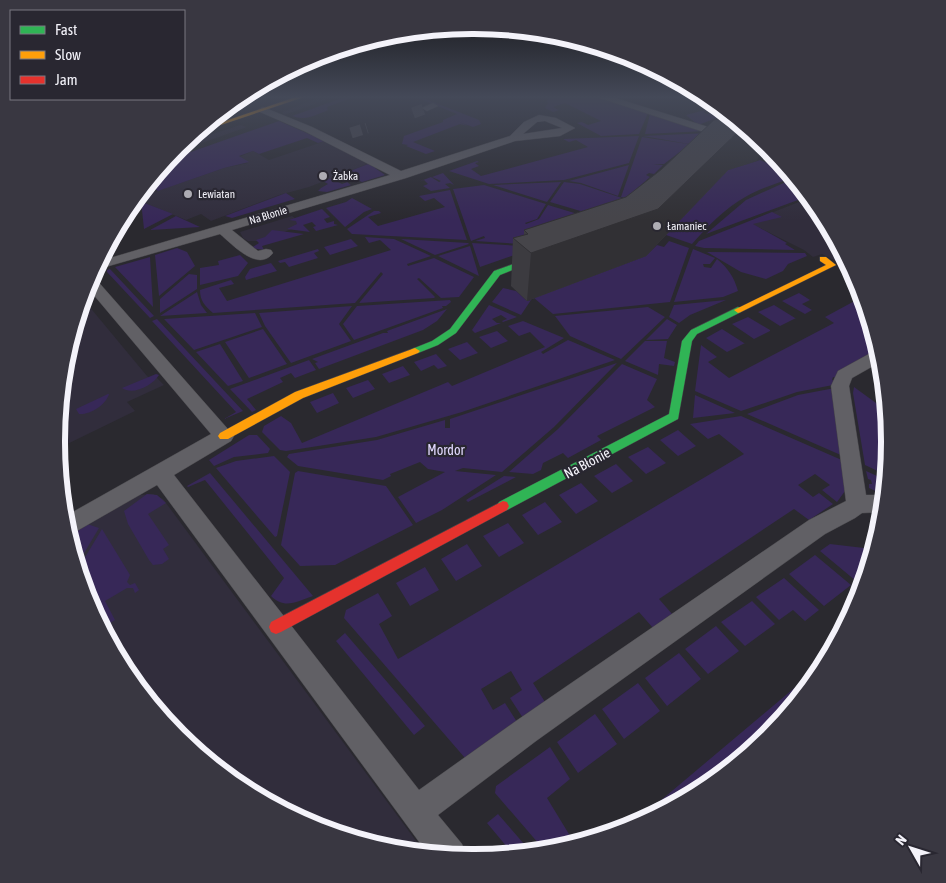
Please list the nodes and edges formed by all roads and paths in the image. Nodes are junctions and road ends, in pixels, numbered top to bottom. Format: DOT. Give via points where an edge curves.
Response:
graph roads {
  1 [pos="324,137"];
  2 [pos="338,137"];
  3 [pos="523,137"];
  4 [pos="730,137"];
  5 [pos="514,138"];
  6 [pos="330,140"];
  7 [pos="752,145"];
  8 [pos="402,176"];
  9 [pos="222,229"];
  10 [pos="558,251"];
  11 [pos="266,253"];
  12 [pos="823,259"];
  13 [pos="106,263"];
  14 [pos="95,286"];
  15 [pos="872,359"];
  16 [pos="224,436"];
  17 [pos="161,474"];
  18 [pos="876,503"];
  19 [pos="857,504"];
  20 [pos="73,523"];
  21 [pos="276,627"];
  22 [pos="416,812"];
  23 [pos="444,848"];
  1 -- 6 [label="street"];
  2 -- 6 [label="street"];
  3 -- 5 [label="street, Na Błonie"];
  4 -- 7 [label="street"];
  5 -- 8 [label="street, Na Błonie"];
  6 -- 8 [label="street"];
  8 -- 9 [label="street, Na Błonie"];
  9 -- 11 [label="street, Na Błonie" via="256,256"];
  9 -- 13 [label="street, Na Błonie"];
  10 -- 16 [label="street" via="497,274 453,330 435,343 293,398"];
  12 -- 21 [label="street, Na Błonie" via="832,265 692,334 686,345 674,416"];
  14 -- 16 [label="street"];
  15 -- 19 [label="street" via="844,376 840,386"];
  16 -- 17 [label="street"];
  17 -- 20 [label="street"];
  17 -- 21 [label="street"];
  18 -- 19 [label="street"];
  19 -- 22 [label="street" via="817,527"];
  21 -- 22 [label="street"];
  22 -- 23 [label="street"];
}
